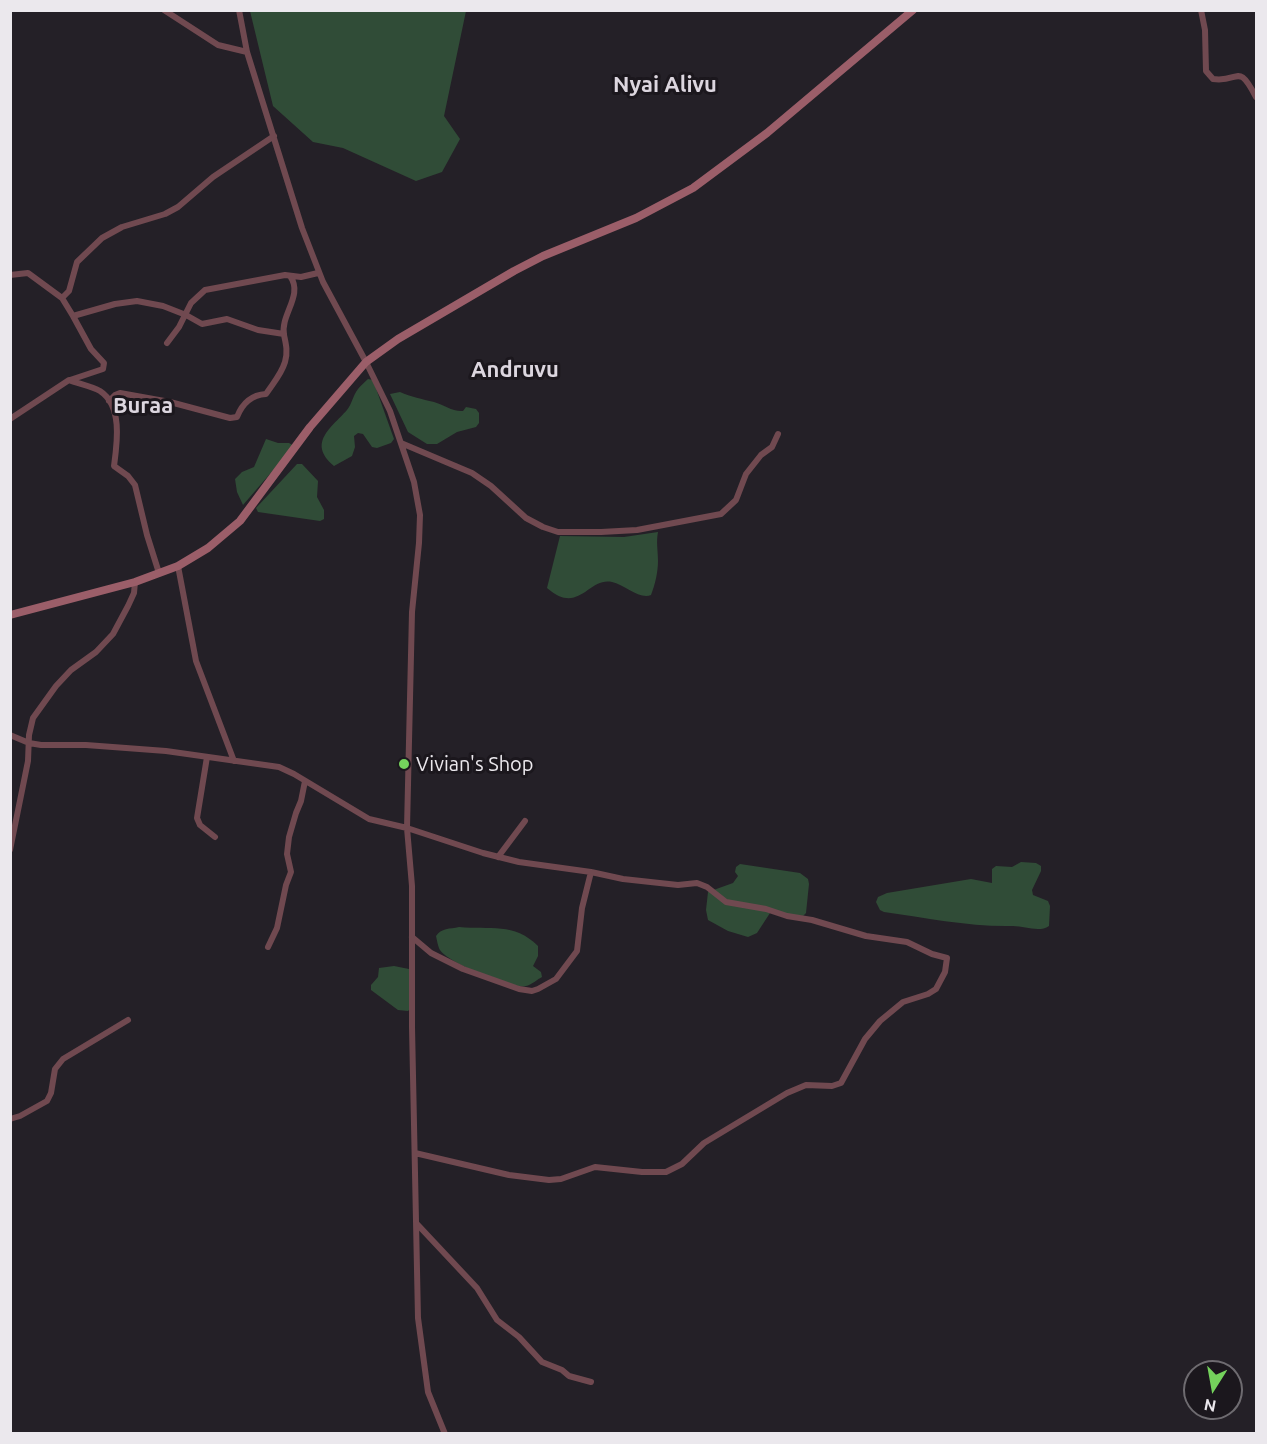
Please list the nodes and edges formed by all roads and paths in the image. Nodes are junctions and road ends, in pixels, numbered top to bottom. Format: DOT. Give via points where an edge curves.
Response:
graph roads {
  1 [pos="164,10"];
  2 [pos="239,10"];
  3 [pos="913,10"];
  4 [pos="1201,10"];
  5 [pos="247,52"];
  6 [pos="1257,97"];
  7 [pos="274,136"];
  8 [pos="318,273"];
  9 [pos="10,275"];
  10 [pos="290,276"];
  11 [pos="62,298"];
  12 [pos="186,315"];
  13 [pos="73,316"];
  14 [pos="284,334"];
  15 [pos="166,343"];
  16 [pos="366,362"];
  17 [pos="69,380"];
  18 [pos="109,401"];
  19 [pos="10,418"];
  20 [pos="778,434"];
  21 [pos="401,443"];
  22 [pos="178,566"];
  23 [pos="159,573"];
  24 [pos="135,582"];
  25 [pos="10,615"];
  26 [pos="10,735"];
  27 [pos="29,743"];
  28 [pos="207,757"];
  29 [pos="234,761"];
  30 [pos="305,781"];
  31 [pos="525,821"];
  32 [pos="407,828"];
  33 [pos="215,837"];
  34 [pos="10,850"];
  35 [pos="498,857"];
  36 [pos="591,872"];
  37 [pos="412,937"];
  38 [pos="268,947"];
  39 [pos="128,1020"];
  40 [pos="10,1119"];
  41 [pos="415,1153"];
  42 [pos="417,1224"];
  43 [pos="591,1382"];
  44 [pos="445,1434"];
  1 -- 5 [label="street" via="218,45"];
  2 -- 5 [label="street"];
  3 -- 16 [label="street" via="767,133 693,188 636,218 514,271"];
  4 -- 6 [label="street" via="1206,71 1214,79 1236,75 1245,78"];
  5 -- 7 [label="street"];
  7 -- 8 [label="street"];
  7 -- 11 [label="street" via="213,177 178,207 102,238 77,262 69,291"];
  8 -- 10 [label="street"];
  8 -- 16 [label="street"];
  9 -- 11 [label="street" via="28,273"];
  10 -- 12 [label="street" via="205,290 195,298"];
  10 -- 14 [label="street" via="295,290"];
  11 -- 13 [label="street"];
  12 -- 13 [label="street" via="137,301"];
  12 -- 14 [label="street" via="202,324 226,319"];
  12 -- 15 [label="street"];
  13 -- 17 [label="street" via="104,367"];
  14 -- 18 [label="street" via="287,352 278,379 266,394 246,402 234,419 130,394 115,395"];
  16 -- 21 [label="street"];
  16 -- 22 [label="street" via="310,427 240,521 208,548"];
  17 -- 18 [label="street" via="100,392"];
  17 -- 19 [label="street"];
  18 -- 23 [label="street" via="117,429 114,466 135,485"];
  20 -- 21 [label="street" via="772,447 746,474 736,500 721,514 637,530 602,532 558,532 543,527 526,518 480,478"];
  21 -- 32 [label="street" via="414,482 420,528 411,622"];
  22 -- 23 [label="street"];
  22 -- 29 [label="street" via="198,668"];
  23 -- 24 [label="street"];
  24 -- 25 [label="street"];
  24 -- 27 [label="street" via="113,634 71,670 37,711"];
  26 -- 27 [label="street"];
  27 -- 28 [label="street"];
  27 -- 34 [label="street"];
  28 -- 29 [label="street"];
  28 -- 33 [label="street" via="197,818"];
  29 -- 30 [label="street" via="279,767"];
  30 -- 32 [label="street" via="360,815"];
  30 -- 38 [label="street" via="289,837 291,872 277,928"];
  31 -- 35 [label="street"];
  32 -- 35 [label="street"];
  32 -- 37 [label="street"];
  35 -- 36 [label="street"];
  36 -- 37 [label="street" via="577,951 556,979 538,989 519,989 463,969 431,953"];
  36 -- 41 [label="street" via="666,884 697,883 730,903 907,942 947,958 945,972 936,989 903,1002 880,1021 865,1039 841,1083 806,1085 787,1093 704,1143 682,1164 666,1172 595,1167 549,1180"];
  37 -- 41 [label="street"];
  39 -- 40 [label="street" via="63,1059 55,1069 47,1101"];
  41 -- 42 [label="street"];
  42 -- 43 [label="street" via="477,1288 497,1320 519,1336 542,1362"];
  42 -- 44 [label="street" via="418,1318 425,1377"];
}
